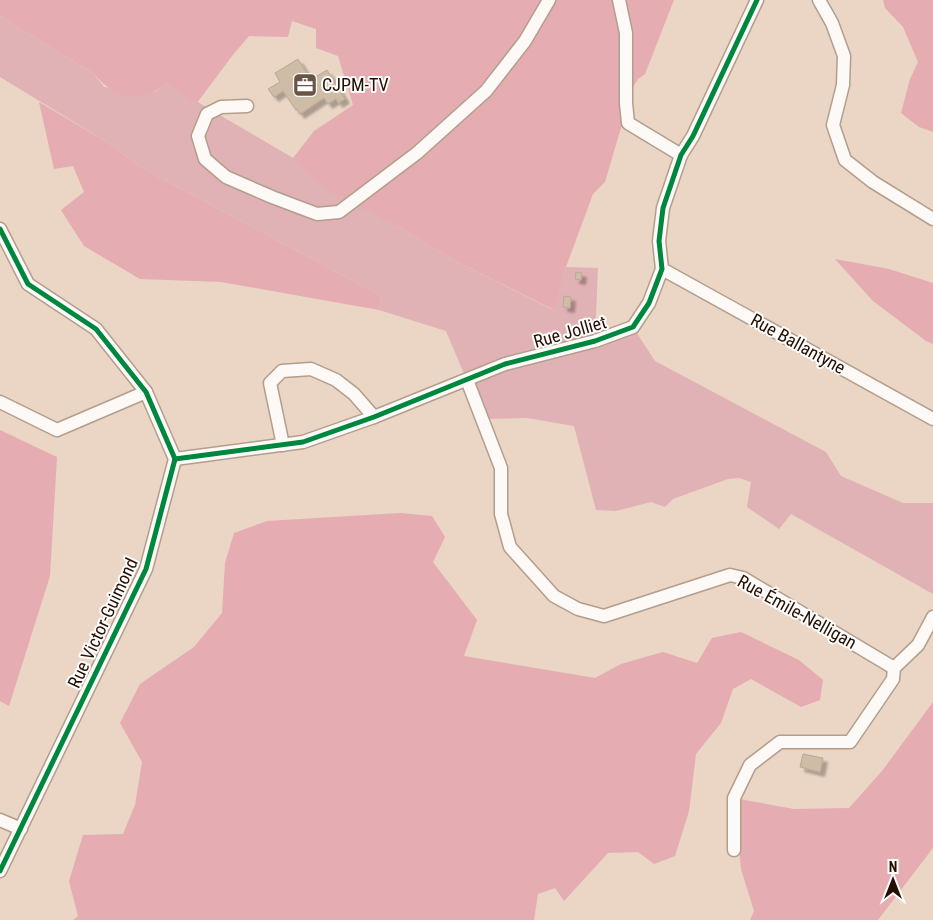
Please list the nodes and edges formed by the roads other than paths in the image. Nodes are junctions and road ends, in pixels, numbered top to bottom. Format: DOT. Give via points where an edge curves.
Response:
graph roads {
  1 [pos="549,0"];
  2 [pos="619,0"];
  3 [pos="757,0"];
  4 [pos="819,0"];
  5 [pos="247,106"];
  6 [pos="682,155"];
  7 [pos="933,219"];
  8 [pos="0,229"];
  9 [pos="662,269"];
  10 [pos="467,380"];
  11 [pos="146,392"];
  12 [pos="0,402"];
  13 [pos="374,418"];
  14 [pos="933,420"];
  15 [pos="283,445"];
  16 [pos="175,458"];
  17 [pos="933,617"];
  18 [pos="894,668"];
  19 [pos="0,820"];
  20 [pos="20,829"];
  21 [pos="734,850"];
  22 [pos="0,871"];
  1 -- 5 [label="street" via="525,41 486,91 417,153 339,212 316,214 272,197 226,177 205,159 198,136 207,114 221,107"];
  2 -- 6 [label="street" via="626,32 628,123"];
  3 -- 6 [label="street, Rue Jolliet"];
  4 -- 7 [label="street" via="844,56 843,85 833,125 846,160 873,182"];
  6 -- 9 [label="street, Rue Jolliet" via="663,208 659,240"];
  8 -- 11 [label="street" via="28,284 96,329"];
  9 -- 10 [label="street, Rue Jolliet" via="649,303 633,327 595,341 505,364"];
  9 -- 14 [label="street, Rue Ballantyne"];
  10 -- 13 [label="street, Rue Jolliet"];
  10 -- 18 [label="street, Rue Émile-Nelligan" via="502,468 502,514 510,548 554,596 578,610 604,616 730,575 743,578"];
  11 -- 12 [label="street" via="58,430"];
  11 -- 16 [label="street"];
  13 -- 15 [label="street, Rue Jolliet" via="303,442"];
  13 -- 15 [label="street" via="354,394 336,380 311,369 282,371 270,383"];
  15 -- 16 [label="street, Rue Jolliet"];
  16 -- 20 [label="street, Rue Victor-Guimond" via="146,568"];
  17 -- 18 [label="street" via="918,645"];
  18 -- 21 [label="street" via="893,679 850,742 780,742 750,765 734,798"];
  19 -- 20 [label="street"];
  20 -- 22 [label="street, Rue Victor-Guimond"];
}
